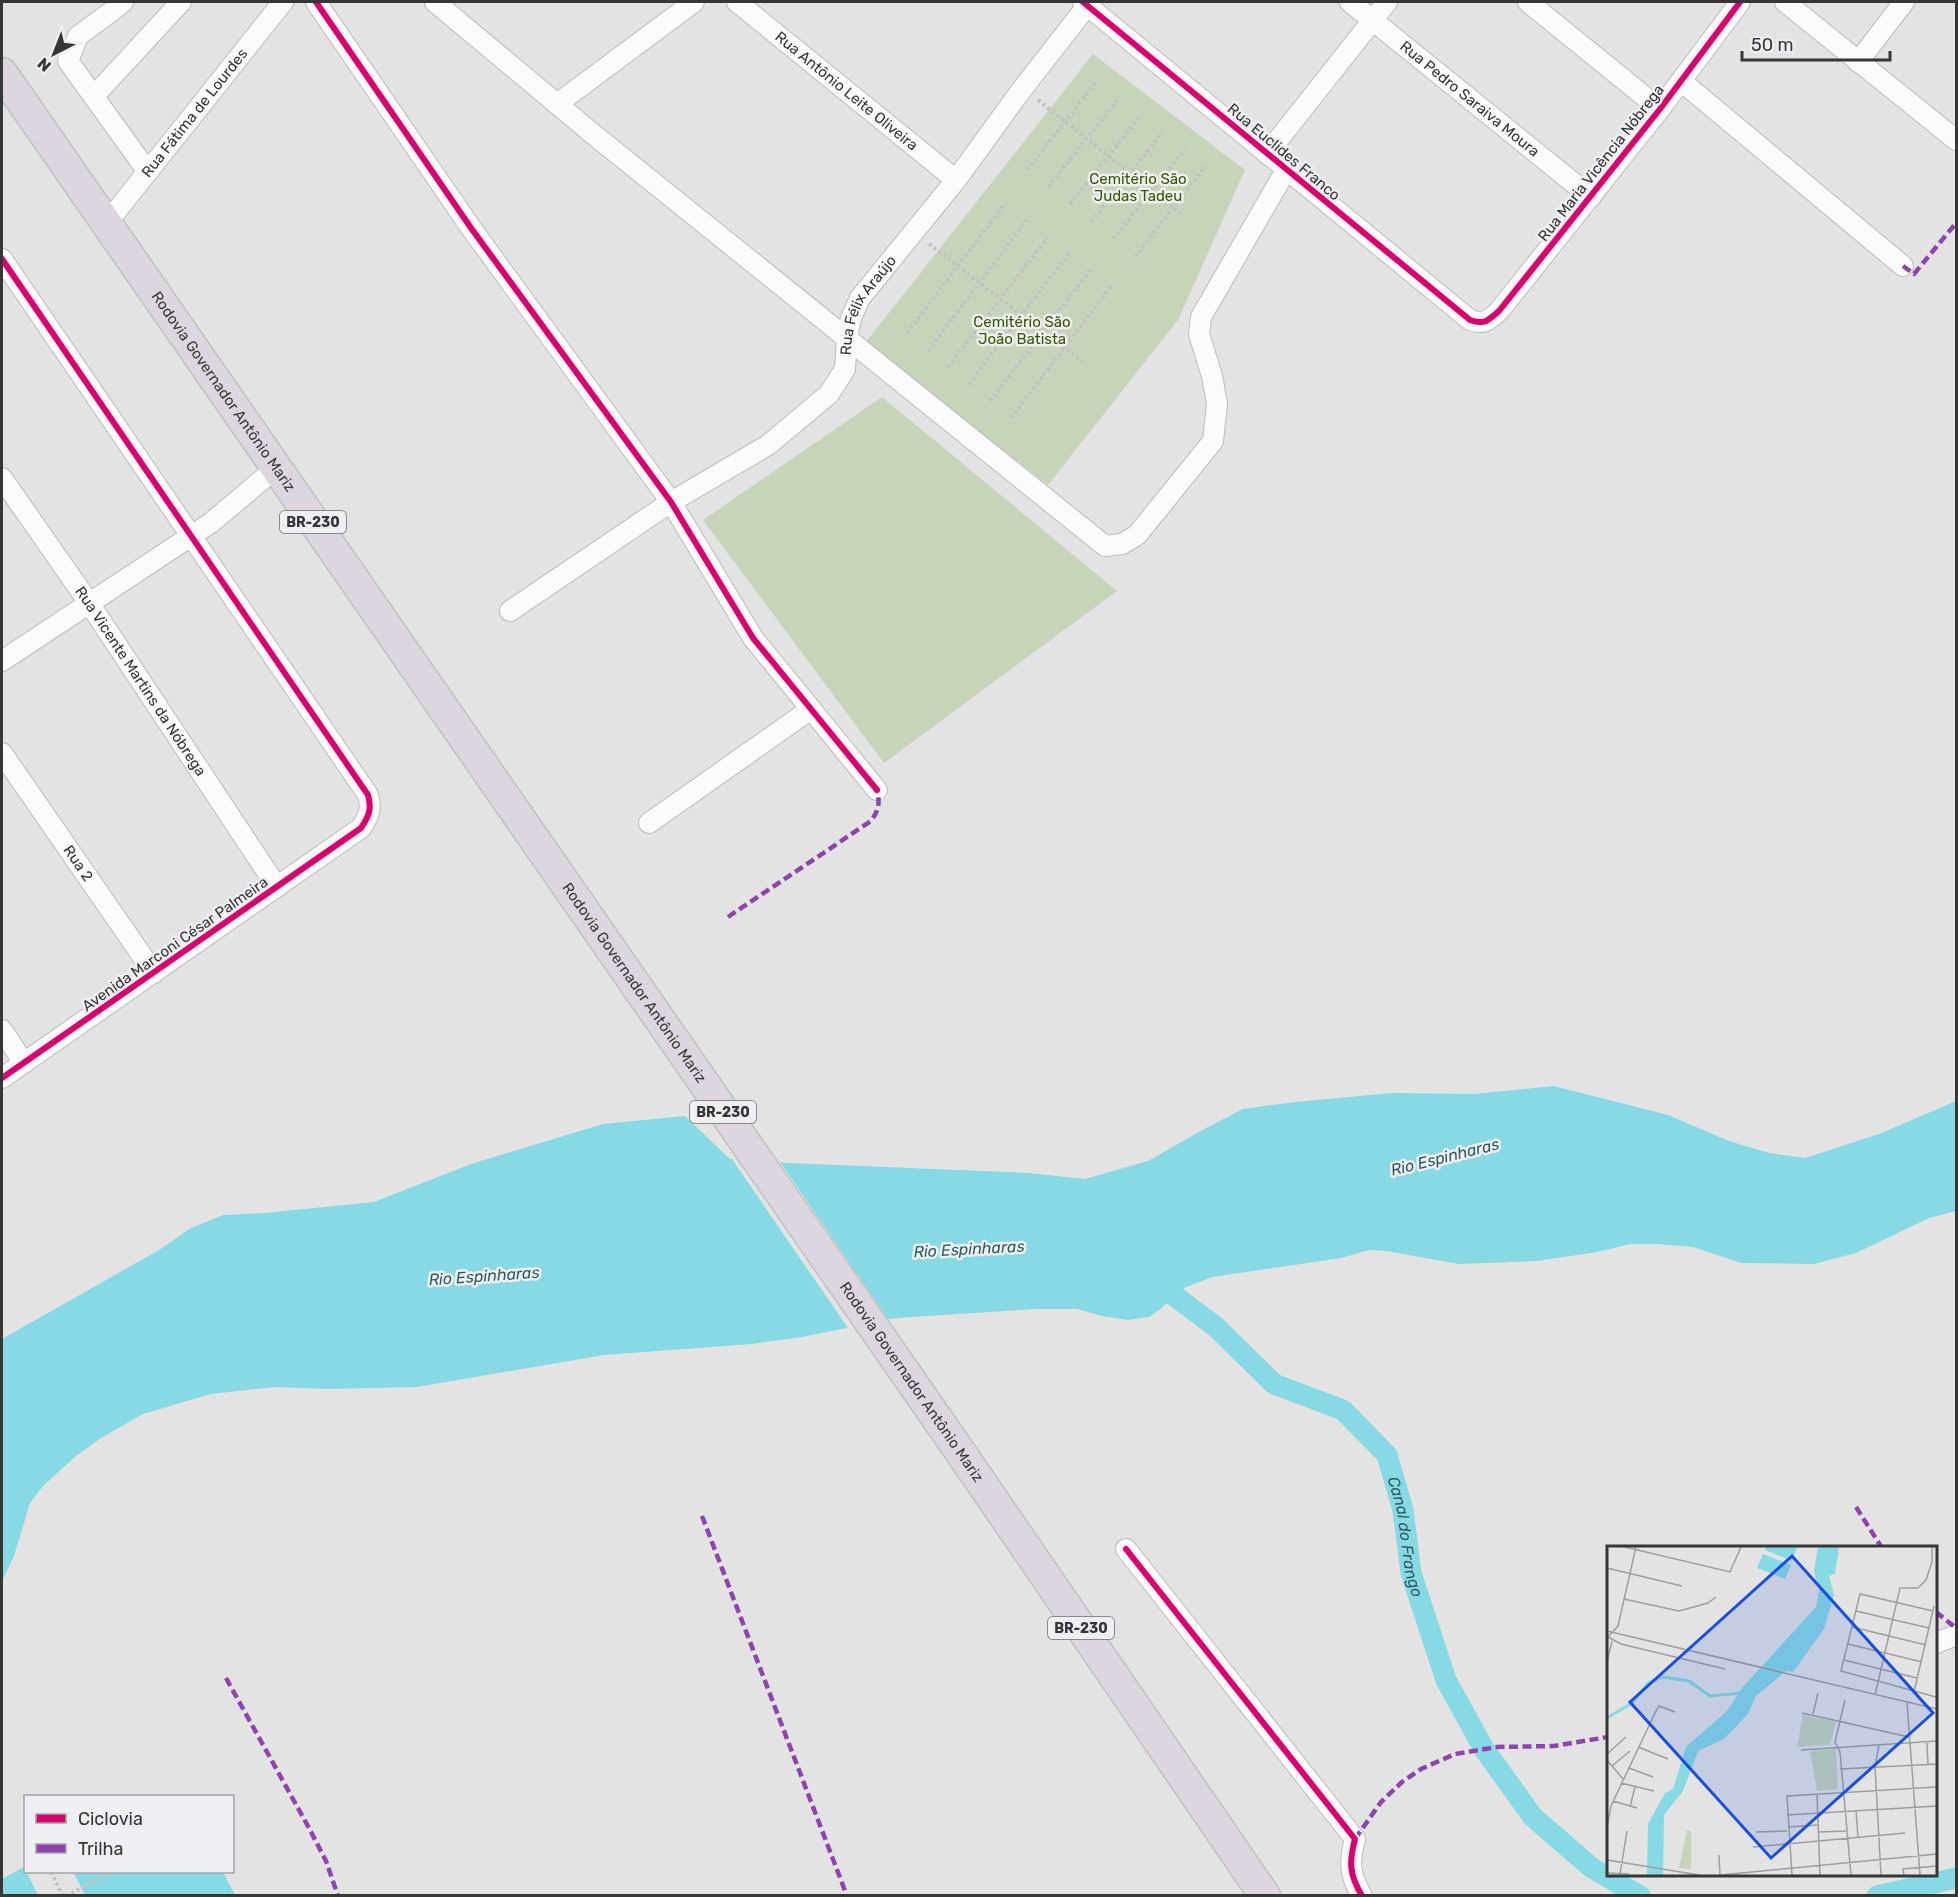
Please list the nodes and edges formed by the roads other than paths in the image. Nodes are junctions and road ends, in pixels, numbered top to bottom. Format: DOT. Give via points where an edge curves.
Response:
graph roads {
  1 [pos="123,2"];
  2 [pos="180,2"];
  3 [pos="283,2"];
  4 [pos="316,2"];
  5 [pos="435,2"];
  6 [pos="694,2"];
  7 [pos="737,2"];
  8 [pos="1350,2"];
  9 [pos="1387,2"];
  10 [pos="1528,2"];
  11 [pos="1740,2"];
  12 [pos="1785,2"];
  13 [pos="1904,2"];
  14 [pos="1087,3"];
  15 [pos="1373,19"];
  16 [pos="1858,62"];
  17 [pos="2,73"];
  18 [pos="1681,81"];
  19 [pos="94,96"];
  20 [pos="557,104"];
  21 [pos="1660,109"];
  22 [pos="1956,140"];
  23 [pos="1267,154"];
  24 [pos="1286,170"];
  25 [pos="147,172"];
  26 [pos="956,180"];
  27 [pos="1591,197"];
  28 [pos="106,224"];
  29 [pos="2,259"];
  30 [pos="1903,266"];
  31 [pos="1470,320"];
  32 [pos="847,338"];
  33 [pos="276,468"];
  34 [pos="2,478"];
  35 [pos="671,502"];
  36 [pos="191,536"];
  37 [pos="89,603"];
  38 [pos="510,611"];
  39 [pos="2,661"];
  40 [pos="811,709"];
  41 [pos="2,753"];
  42 [pos="877,790"];
  43 [pos="649,823"];
  44 [pos="277,887"];
  45 [pos="154,974"];
  46 [pos="2,1030"];
  47 [pos="24,1063"];
  48 [pos="2,1078"];
  49 [pos="1126,1549"];
  50 [pos="1956,1635"];
  51 [pos="1937,1642"];
  52 [pos="1265,1896"];
  53 [pos="1362,1896"];
  1 -- 19 [label="street" via="78,36 68,61"];
  2 -- 19 [label="street"];
  3 -- 25 [label="street, Rua Fátima de Lourdes"];
  4 -- 35 [label="street" via="471,228"];
  5 -- 20 [label="street"];
  6 -- 20 [label="street"];
  7 -- 26 [label="street, Rua Antônio Leite Oliveira"];
  8 -- 15 [label="street, Rua Pedro Saraiva Moura"];
  9 -- 15 [label="street"];
  10 -- 21 [label="street"];
  11 -- 18 [label="street, Rua Maria Vicência Nóbrega"];
  12 -- 16 [label="street"];
  13 -- 16 [label="street"];
  14 -- 23 [label="street, Rua Euclides Franco"];
  14 -- 26 [label="street, Rua Félix Araújo"];
  15 -- 23 [label="street"];
  15 -- 27 [label="street, Rua Pedro Saraiva Moura"];
  16 -- 22 [label="street"];
  17 -- 28 [label="highway, Rodovia Governador Antônio Mariz / BR-230"];
  18 -- 21 [label="street, Rua Maria Vicência Nóbrega"];
  18 -- 30 [label="street"];
  19 -- 25 [label="street"];
  20 -- 32 [label="street"];
  21 -- 27 [label="street, Rua Maria Vicência Nóbrega"];
  23 -- 24 [label="street, Rua Euclides Franco"];
  24 -- 31 [label="street, Rua Euclides Franco"];
  24 -- 32 [label="street" via="1201,317 1199,334 1218,404 1213,441 1137,535 1122,544 1105,546"];
  25 -- 28 [label="street, Rua Fátima de Lourdes"];
  26 -- 32 [label="street, Rua Félix Araújo" via="860,298"];
  27 -- 31 [label="street, Rua Maria Vicência Nóbrega" via="1499,311 1489,320"];
  28 -- 33 [label="highway, Rodovia Governador Antônio Mariz / BR-230"];
  29 -- 36 [label="street"];
  32 -- 35 [label="street, Rua Félix Araújo" via="845,369 829,394 768,445"];
  33 -- 36 [label="street"];
  33 -- 52 [label="highway, Rodovia Governador Antônio Mariz / BR-230"];
  34 -- 37 [label="street, Rua Vicente Martins da Nóbrega"];
  35 -- 38 [label="street, Rua Félix Araújo"];
  35 -- 40 [label="street" via="753,638"];
  36 -- 37 [label="street"];
  36 -- 44 [label="street, Avenida Marconi César Palmeira" via="368,795 371,805 361,828"];
  37 -- 39 [label="street"];
  37 -- 44 [label="street, Rua Vicente Martins da Nóbrega"];
  40 -- 42 [label="street"];
  40 -- 43 [label="street"];
  41 -- 45 [label="street, Rua 2"];
  44 -- 45 [label="street, Avenida Marconi César Palmeira"];
  45 -- 47 [label="street, Avenida Marconi César Palmeira"];
  46 -- 47 [label="street"];
  47 -- 48 [label="street, Avenida Marconi César Palmeira"];
  49 -- 53 [label="street" via="1355,1839 1350,1870"];
  50 -- 51 [label="street"];
}
